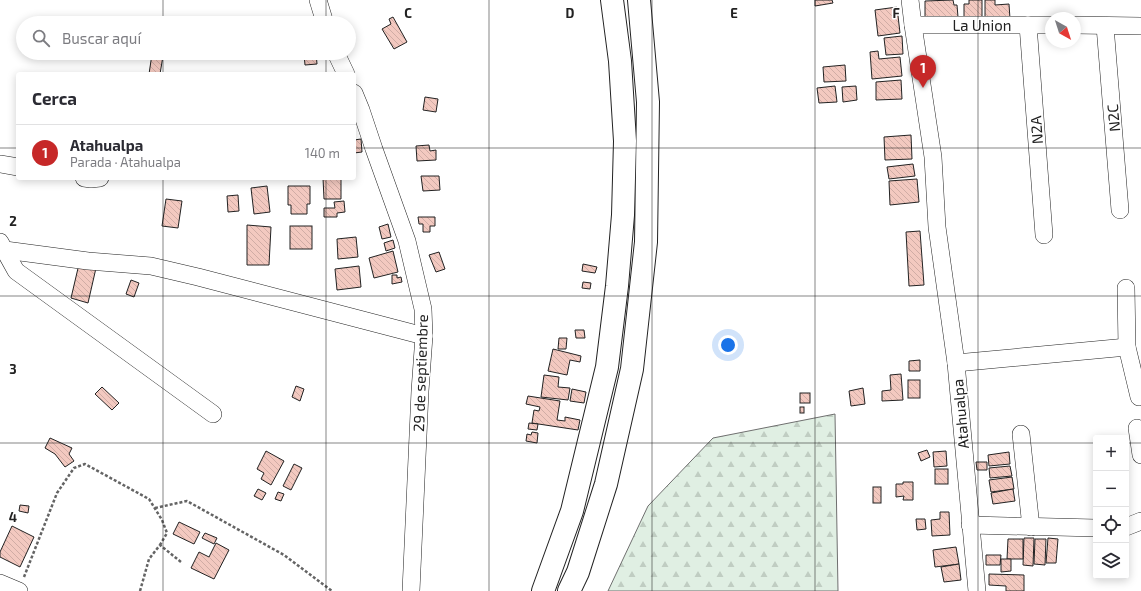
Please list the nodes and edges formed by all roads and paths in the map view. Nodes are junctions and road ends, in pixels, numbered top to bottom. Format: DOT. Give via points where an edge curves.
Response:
graph roads {
  1 [pos="318,0"];
  2 [pos="612,0"];
  3 [pos="639,0"];
  4 [pos="910,0"];
  5 [pos="323,16"];
  6 [pos="913,25"];
  7 [pos="1028,25"];
  8 [pos="1045,25"];
  9 [pos="1081,25"];
  10 [pos="1105,26"];
  11 [pos="1141,26"];
  12 [pos="339,60"];
  13 [pos="345,72"];
  14 [pos="356,98"];
  15 [pos="0,164"];
  16 [pos="16,167"];
  17 [pos="1120,210"];
  18 [pos="1044,235"];
  19 [pos="3,246"];
  20 [pos="1126,288"];
  21 [pos="424,336"];
  22 [pos="1127,347"];
  23 [pos="956,363"];
  24 [pos="1139,397"];
  25 [pos="213,414"];
  26 [pos="1137,428"];
  27 [pos="1021,434"];
  28 [pos="1141,455"];
  29 [pos="155,508"];
  30 [pos="1141,521"];
  31 [pos="970,525"];
  32 [pos="1031,527"];
  33 [pos="1129,527"];
  34 [pos="1093,528"];
  35 [pos="160,545"];
  36 [pos="181,562"];
  37 [pos="0,583"];
  38 [pos="21,585"];
  39 [pos="140,591"];
  40 [pos="332,591"];
  41 [pos="411,591"];
  42 [pos="543,591"];
  43 [pos="569,591"];
  44 [pos="977,591"];
  1 -- 5 [label="street"];
  2 -- 42 [label="highway" via="620,61 625,141 623,215 617,286 607,367 574,503"];
  3 -- 43 [label="highway" via="648,102 646,242 633,362 606,484 578,572"];
  4 -- 6 [label="street, Atahualpa"];
  6 -- 7 [label="street, La Union"];
  6 -- 23 [label="street, Atahualpa" via="933,157 938,227"];
  7 -- 8 [label="street, La Union"];
  7 -- 18 [label="street, N2A"];
  9 -- 10 [label="street"];
  10 -- 11 [label="street"];
  10 -- 17 [label="street, N2C"];
  12 -- 13 [label="street"];
  14 -- 21 [label="street, 29 de septiembre" via="407,241 423,309"];
  15 -- 16 [label="street"];
  19 -- 21 [label="street" via="88,261 151,266"];
  19 -- 25 [label="street" via="16,270"];
  20 -- 22 [label="street"];
  21 -- 41 [label="street, 29 de septiembre"];
  22 -- 23 [label="street"];
  22 -- 24 [label="street"];
  23 -- 31 [label="street, Atahualpa"];
  26 -- 28 [label="street"];
  27 -- 32 [label="street"];
  29 -- 35 [label="path" via="167,533"];
  29 -- 38 [label="path" via="149,499 85,464 74,468 57,493"];
  29 -- 40 [label="path" via="187,501 284,555"];
  30 -- 33 [label="street"];
  31 -- 32 [label="street"];
  31 -- 44 [label="street, Atahualpa"];
  32 -- 34 [label="street"];
  35 -- 36 [label="path"];
  35 -- 39 [label="path" via="149,559"];
  37 -- 38 [label="street"];
}
